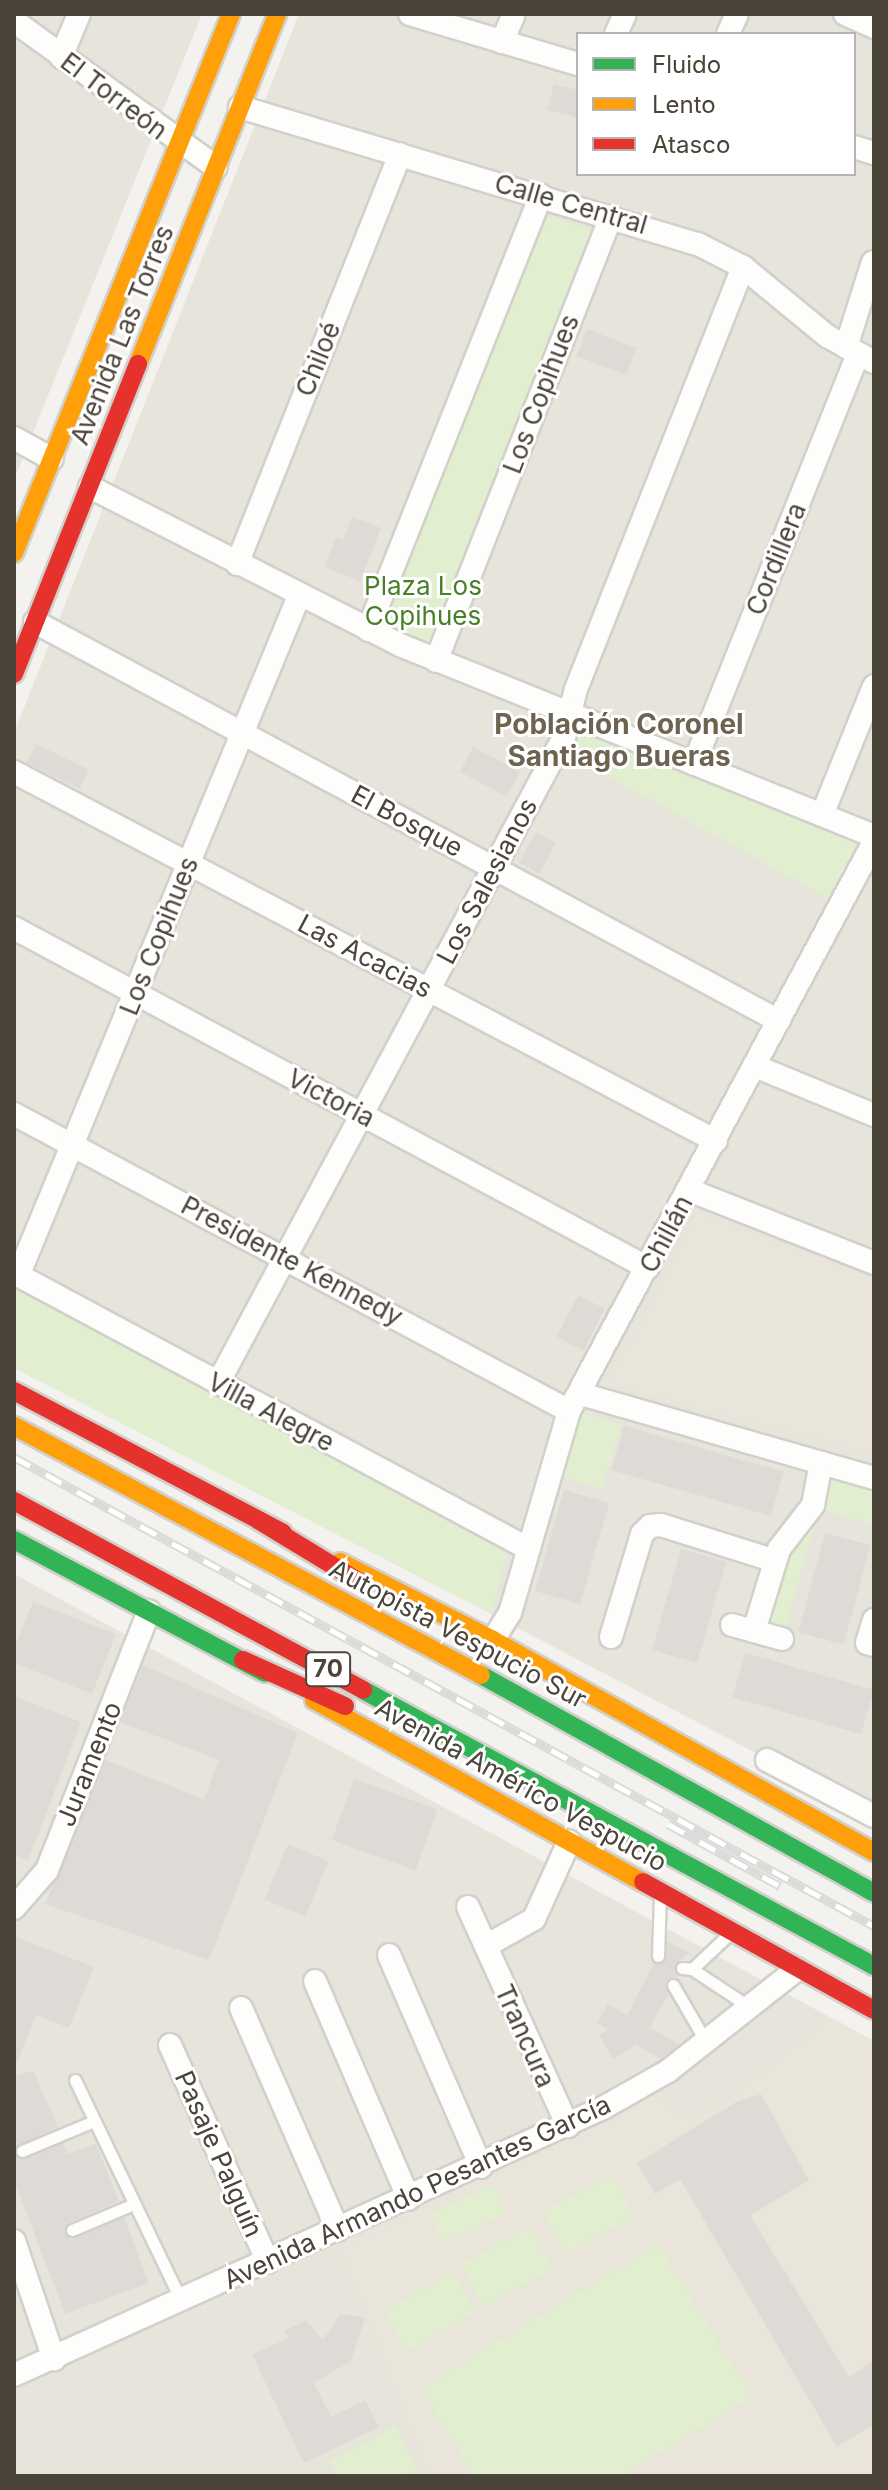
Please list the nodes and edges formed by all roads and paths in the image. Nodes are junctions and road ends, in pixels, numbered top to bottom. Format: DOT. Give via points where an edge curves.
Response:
graph roads {
  1 [pos="79,14"];
  2 [pos="231,14"];
  3 [pos="277,14"];
  4 [pos="410,14"];
  5 [pos="514,14"];
  6 [pos="845,14"];
  7 [pos="14,21"];
  8 [pos="874,27"];
  9 [pos="502,42"];
  10 [pos="61,57"];
  11 [pos="576,63"];
  12 [pos="240,107"];
  13 [pos="179,145"];
  14 [pos="400,154"];
  15 [pos="216,167"];
  16 [pos="541,195"];
  17 [pos="611,216"];
  18 [pos="873,262"];
  19 [pos="743,267"];
  20 [pos="859,354"];
  21 [pos="14,438"];
  22 [pos="52,460"];
  23 [pos="92,480"];
  24 [pos="14,553"];
  25 [pos="237,564"];
  26 [pos="299,596"];
  27 [pos="35,622"];
  28 [pos="368,630"];
  29 [pos="436,661"];
  30 [pos="14,674"];
  31 [pos="874,686"];
  32 [pos="572,715"];
  33 [pos="243,733"];
  34 [pos="694,764"];
  35 [pos="14,772"];
  36 [pos="822,815"];
  37 [pos="874,839"];
  38 [pos="189,863"];
  39 [pos="494,868"];
  40 [pos="14,928"];
  41 [pos="429,990"];
  42 [pos="135,993"];
  43 [pos="779,1021"];
  44 [pos="755,1066"];
  45 [pos="14,1114"];
  46 [pos="362,1114"];
  47 [pos="874,1115"];
  48 [pos="716,1141"];
  49 [pos="73,1144"];
  50 [pos="689,1190"];
  51 [pos="286,1256"];
  52 [pos="874,1263"];
  53 [pos="648,1268"];
  54 [pos="16,1274"];
  55 [pos="218,1383"];
  56 [pos="14,1391"];
  57 [pos="575,1402"];
  58 [pos="14,1426"];
  59 [pos="821,1463"];
  60 [pos="874,1478"];
  61 [pos="14,1501"];
  62 [pos="258,1520"];
  63 [pos="14,1540"];
  64 [pos="529,1549"];
  65 [pos="775,1561"];
  66 [pos="149,1611"];
  67 [pos="874,1620"];
  68 [pos="732,1625"];
  69 [pos="754,1631"];
  70 [pos="611,1637"];
  71 [pos="782,1639"];
  72 [pos="493,1640"];
  73 [pos="870,1644"];
  74 [pos="243,1660"];
  75 [pos="629,1756"];
  76 [pos="767,1760"];
  77 [pos="874,1816"];
  78 [pos="643,1838"];
  79 [pos="569,1842"];
  80 [pos="874,1852"];
  81 [pos="660,1892"];
  82 [pos="874,1893"];
  83 [pos="468,1907"];
  84 [pos="14,1908"];
  85 [pos="733,1933"];
  86 [pos="486,1946"];
  87 [pos="389,1955"];
  88 [pos="658,1956"];
  89 [pos="874,1966"];
  90 [pos="797,1969"];
  91 [pos="315,1981"];
  92 [pos="673,1985"];
  93 [pos="241,2008"];
  94 [pos="751,2008"];
  95 [pos="874,2010"];
  96 [pos="707,2043"];
  97 [pos="170,2045"];
  98 [pos="75,2080"];
  99 [pos="94,2121"];
  100 [pos="568,2126"];
  101 [pos="22,2151"];
  102 [pos="481,2167"];
  103 [pos="409,2199"];
  104 [pos="134,2204"];
  105 [pos="72,2230"];
  106 [pos="338,2230"];
  107 [pos="14,2241"];
  108 [pos="268,2262"];
  109 [pos="182,2302"];
  110 [pos="54,2359"];
  111 [pos="14,2375"];
  1 -- 10 [label="street"];
  2 -- 13 [label="main road, Avenida Las Torres"];
  3 -- 12 [label="main road, Avenida Las Torres"];
  4 -- 9 [label="street"];
  5 -- 9 [label="street"];
  6 -- 8 [label="street"];
  7 -- 10 [label="street, El Torreón"];
  9 -- 11 [label="street"];
  10 -- 13 [label="street, El Torreón"];
  12 -- 14 [label="street, Calle Central"];
  12 -- 15 [label="main road, Avenida Las Torres"];
  13 -- 15 [label="street, El Torreón"];
  13 -- 22 [label="main road, Avenida Las Torres"];
  14 -- 16 [label="street, Calle Central"];
  14 -- 25 [label="street, Chiloé"];
  15 -- 23 [label="main road, Avenida Las Torres"];
  16 -- 17 [label="street, Calle Central"];
  16 -- 28 [label="street"];
  17 -- 19 [label="street, Calle Central" via="698,244"];
  17 -- 29 [label="street, Los Copihues"];
  18 -- 20 [label="street, Cordillera"];
  19 -- 20 [label="street, Calle Central"];
  19 -- 32 [label="street, Los Salesianos" via="576,689"];
  20 -- 34 [label="street, Cordillera"];
  21 -- 22 [label="street"];
  22 -- 23 [label="main road" via="67,485"];
  22 -- 23 [label="main road" via="78,453"];
  22 -- 24 [label="main road, Avenida Las Torres"];
  23 -- 25 [label="street"];
  23 -- 27 [label="main road, Avenida Las Torres"];
  25 -- 26 [label="street"];
  26 -- 28 [label="street"];
  26 -- 33 [label="street, Los Copihues"];
  27 -- 30 [label="main road, Avenida Las Torres"];
  27 -- 33 [label="street, El Bosque"];
  28 -- 29 [label="street"];
  29 -- 32 [label="street"];
  31 -- 36 [label="street"];
  32 -- 34 [label="street"];
  32 -- 39 [label="street, Los Salesianos"];
  33 -- 38 [label="street, Los Copihues"];
  33 -- 39 [label="street, El Bosque"];
  34 -- 36 [label="street"];
  35 -- 38 [label="street, Las Acacias"];
  36 -- 37 [label="street"];
  37 -- 43 [label="street, Chillán"];
  38 -- 41 [label="street, Las Acacias"];
  38 -- 42 [label="street, Los Copihues"];
  39 -- 41 [label="street, Los Salesianos"];
  39 -- 43 [label="street, El Bosque"];
  40 -- 42 [label="street, Victoria"];
  41 -- 46 [label="street, Los Salesianos"];
  41 -- 48 [label="street, Las Acacias"];
  42 -- 46 [label="street, Victoria"];
  42 -- 49 [label="street, Los Copihues"];
  43 -- 44 [label="street, Chillán"];
  44 -- 47 [label="street"];
  44 -- 48 [label="street, Chillán"];
  45 -- 49 [label="street, Presidente Kennedy"];
  46 -- 51 [label="street, Los Salesianos"];
  46 -- 53 [label="street, Victoria"];
  48 -- 50 [label="street, Chillán"];
  49 -- 51 [label="street, Presidente Kennedy"];
  49 -- 54 [label="street, Los Copihues"];
  50 -- 52 [label="street"];
  50 -- 53 [label="street, Chillán"];
  51 -- 55 [label="street, Los Salesianos"];
  51 -- 57 [label="street, Presidente Kennedy"];
  53 -- 57 [label="street, Chillán"];
  54 -- 55 [label="street, Villa Alegre"];
  55 -- 64 [label="street, Villa Alegre"];
  56 -- 62 [label="main road"];
  57 -- 59 [label="street, Presidente Kennedy"];
  57 -- 64 [label="street, Chillán"];
  58 -- 75 [label="main road, Autopista Vespucio Sur / 70"];
  59 -- 60 [label="street, Presidente Kennedy"];
  59 -- 65 [label="street" via="813,1505"];
  61 -- 78 [label="main road, 70"];
  62 -- 72 [label="main road"];
  62 -- 75 [label="main road"];
  63 -- 66 [label="main road, Avenida Américo Vespucio"];
  64 -- 72 [label="street, Chillán" via="510,1613"];
  65 -- 69 [label="street"];
  65 -- 70 [label="street" via="650,1526 642,1534"];
  66 -- 74 [label="main road, Avenida Américo Vespucio"];
  66 -- 84 [label="street, Juramento" via="47,1870"];
  67 -- 73 [label="street"];
  68 -- 69 [label="street"];
  69 -- 71 [label="street"];
  72 -- 80 [label="main road"];
  74 -- 78 [label="main road"];
  74 -- 79 [label="main road, Avenida Américo Vespucio"];
  75 -- 82 [label="main road, Autopista Vespucio Sur / 70"];
  76 -- 77 [label="street"];
  78 -- 89 [label="main road, 70"];
  79 -- 81 [label="main road, Avenida Américo Vespucio"];
  79 -- 86 [label="street" via="534,1919"];
  81 -- 85 [label="main road, Avenida Américo Vespucio"];
  81 -- 88 [label="lane"];
  83 -- 86 [label="street, Trancura"];
  85 -- 90 [label="main road, Avenida Américo Vespucio"];
  85 -- 94 [label="lane" via="687,1968"];
  86 -- 100 [label="street, Trancura"];
  87 -- 102 [label="street"];
  90 -- 94 [label="street, Avenida Armando Pesantes García"];
  90 -- 95 [label="main road, Avenida Américo Vespucio"];
  91 -- 103 [label="street"];
  92 -- 96 [label="lane"];
  93 -- 106 [label="street"];
  94 -- 96 [label="street, Avenida Armando Pesantes García"];
  96 -- 100 [label="street, Avenida Armando Pesantes García" via="668,2071"];
  97 -- 108 [label="street, Pasaje Palguín"];
  98 -- 99 [label="lane"];
  99 -- 101 [label="lane"];
  99 -- 104 [label="lane"];
  100 -- 102 [label="street, Avenida Armando Pesantes García"];
  102 -- 103 [label="street, Avenida Armando Pesantes García"];
  103 -- 106 [label="street, Avenida Armando Pesantes García"];
  104 -- 105 [label="lane"];
  104 -- 109 [label="lane"];
  106 -- 108 [label="street, Avenida Armando Pesantes García"];
  107 -- 110 [label="street"];
  108 -- 109 [label="street, Avenida Armando Pesantes García"];
  109 -- 110 [label="street, Avenida Armando Pesantes García"];
  110 -- 111 [label="street, Avenida Armando Pesantes García"];
}
